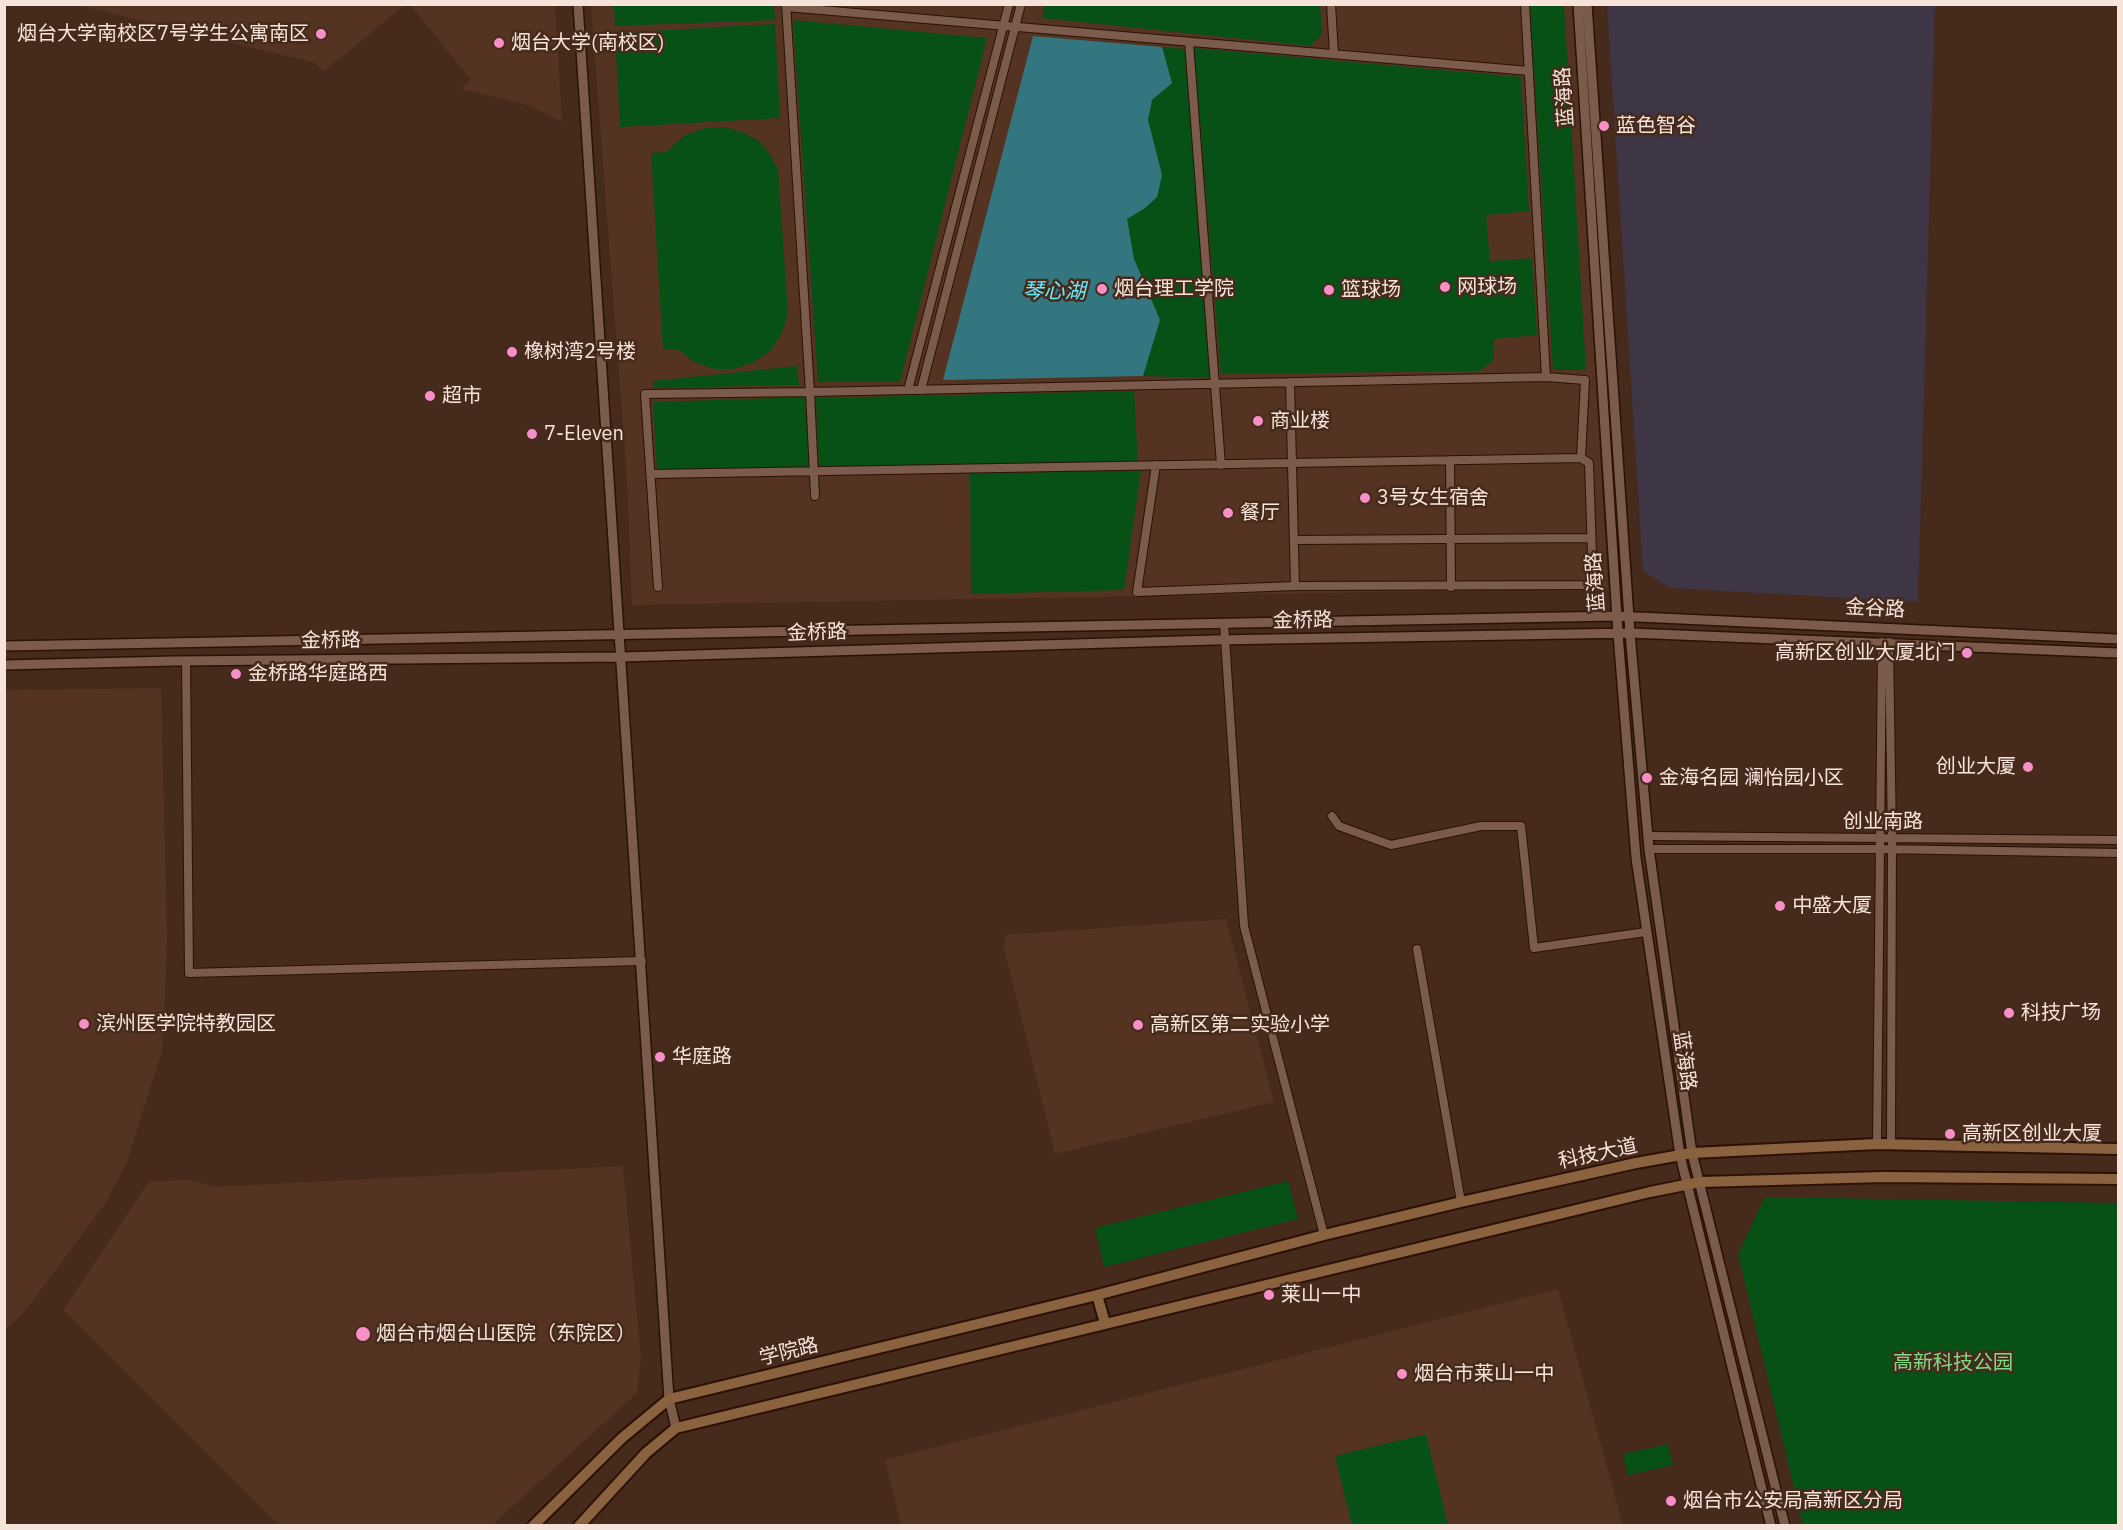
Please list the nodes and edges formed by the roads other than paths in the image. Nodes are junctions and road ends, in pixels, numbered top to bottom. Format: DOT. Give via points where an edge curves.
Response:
graph roads {
  1 [pos="578,4"];
  2 [pos="1009,4"];
  3 [pos="1022,4"];
  4 [pos="1332,4"];
  5 [pos="1525,4"];
  6 [pos="1578,4"];
  7 [pos="1587,4"];
  8 [pos="786,6"];
  9 [pos="1003,26"];
  10 [pos="1015,27"];
  11 [pos="1189,42"];
  12 [pos="1334,54"];
  13 [pos="1528,71"];
  14 [pos="1546,377"];
  15 [pos="1290,382"];
  16 [pos="1215,384"];
  17 [pos="908,390"];
  18 [pos="921,390"];
  19 [pos="810,392"];
  20 [pos="1581,458"];
  21 [pos="1450,460"];
  22 [pos="1292,463"];
  23 [pos="1156,465"];
  24 [pos="1221,465"];
  25 [pos="652,474"];
  26 [pos="815,496"];
  27 [pos="1591,538"];
  28 [pos="1294,540"];
  29 [pos="1295,586"];
  30 [pos="658,587"];
  31 [pos="1451,587"];
  32 [pos="1617,616"];
  33 [pos="1629,616"];
  34 [pos="1224,623"];
  35 [pos="1630,633"];
  36 [pos="621,634"];
  37 [pos="1618,634"];
  38 [pos="2118,639"];
  39 [pos="1225,640"];
  40 [pos="1886,642"];
  41 [pos="4,646"];
  42 [pos="2118,653"];
  43 [pos="622,657"];
  44 [pos="186,661"];
  45 [pos="4,665"];
  46 [pos="1332,816"];
  47 [pos="1648,836"];
  48 [pos="1881,839"];
  49 [pos="1892,839"];
  50 [pos="2118,840"];
  51 [pos="1649,849"];
  52 [pos="1881,849"];
  53 [pos="1892,850"];
  54 [pos="2118,853"];
  55 [pos="1646,932"];
  56 [pos="1417,949"];
  57 [pos="642,962"];
  58 [pos="1877,1144"];
  59 [pos="1891,1144"];
  60 [pos="2118,1149"];
  61 [pos="1692,1153"];
  62 [pos="1680,1155"];
  63 [pos="2118,1179"];
  64 [pos="1700,1182"];
  65 [pos="1686,1185"];
  66 [pos="1461,1202"];
  67 [pos="1324,1235"];
  68 [pos="1097,1295"];
  69 [pos="1105,1323"];
  70 [pos="669,1399"];
  71 [pos="676,1428"];
  72 [pos="533,1526"];
  73 [pos="579,1526"];
  74 [pos="1771,1526"];
  75 [pos="1785,1526"];
  1 -- 36 [label="street"];
  2 -- 9 [label="street"];
  3 -- 10 [label="street"];
  4 -- 12 [label="street"];
  5 -- 13 [label="street"];
  6 -- 32 [label="street, 蓝海路"];
  7 -- 33 [label="street, 蓝海路"];
  8 -- 9 [label="street"];
  8 -- 19 [label="street"];
  9 -- 10 [label="street"];
  9 -- 17 [label="street"];
  10 -- 11 [label="street"];
  10 -- 18 [label="street"];
  11 -- 12 [label="street"];
  11 -- 16 [label="street"];
  12 -- 13 [label="street"];
  13 -- 14 [label="street"];
  14 -- 15 [label="street"];
  14 -- 20 [label="street" via="1585,380"];
  15 -- 16 [label="street"];
  15 -- 22 [label="street"];
  16 -- 18 [label="street"];
  16 -- 24 [label="street"];
  17 -- 18 [label="street"];
  17 -- 19 [label="street"];
  19 -- 25 [label="street" via="645,394"];
  19 -- 26 [label="street"];
  20 -- 21 [label="street"];
  20 -- 27 [label="street" via="1589,463"];
  21 -- 22 [label="street"];
  21 -- 31 [label="street"];
  22 -- 24 [label="street"];
  22 -- 28 [label="street"];
  23 -- 24 [label="street"];
  23 -- 25 [label="street"];
  23 -- 29 [label="street" via="1137,592"];
  25 -- 30 [label="street"];
  27 -- 28 [label="street"];
  27 -- 31 [label="street" via="1593,585"];
  28 -- 29 [label="street"];
  29 -- 31 [label="street"];
  32 -- 33 [label="street, 金桥路"];
  32 -- 34 [label="street, 金桥路"];
  32 -- 37 [label="street, 蓝海路"];
  33 -- 35 [label="street, 蓝海路"];
  33 -- 38 [label="street, 金谷路"];
  34 -- 36 [label="street, 金桥路"];
  34 -- 39 [label="street"];
  35 -- 37 [label="street, 金桥路"];
  35 -- 40 [label="street, 金谷路"];
  35 -- 47 [label="street, 蓝海路"];
  36 -- 41 [label="street, 金桥路"];
  36 -- 43 [label="street"];
  37 -- 39 [label="street, 金桥路"];
  37 -- 55 [label="street, 蓝海路" via="1636,858"];
  39 -- 43 [label="street, 金桥路"];
  39 -- 67 [label="street" via="1244,927"];
  40 -- 42 [label="street, 金谷路"];
  40 -- 48 [label="street"];
  40 -- 49 [label="street"];
  43 -- 44 [label="street, 金桥路"];
  43 -- 57 [label="street"];
  44 -- 45 [label="street, 金桥路"];
  44 -- 57 [label="street" via="189,972"];
  46 -- 55 [label="street" via="1339,826 1391,845 1481,826 1521,826 1534,948"];
  47 -- 48 [label="street, 创业南路"];
  47 -- 51 [label="street, 蓝海路"];
  48 -- 49 [label="street, 创业南路"];
  48 -- 52 [label="street"];
  49 -- 50 [label="street, 创业南路"];
  49 -- 53 [label="street"];
  51 -- 52 [label="street, 创业南路"];
  51 -- 61 [label="street, 蓝海路"];
  52 -- 53 [label="street, 创业南路"];
  52 -- 58 [label="street"];
  53 -- 54 [label="street, 创业南路"];
  53 -- 59 [label="street"];
  55 -- 62 [label="street, 蓝海路"];
  56 -- 66 [label="street"];
  57 -- 70 [label="street"];
  58 -- 59 [label="main road, 科技大道"];
  58 -- 61 [label="main road, 科技大道"];
  59 -- 60 [label="main road, 科技大道"];
  61 -- 62 [label="main road, 科技大道"];
  61 -- 64 [label="street, 蓝海路"];
  62 -- 65 [label="street, 蓝海路"];
  62 -- 66 [label="main road, 科技大道"];
  63 -- 64 [label="main road" via="1884,1177"];
  64 -- 65 [label="main road"];
  64 -- 75 [label="street, 蓝海路"];
  65 -- 69 [label="main road"];
  65 -- 74 [label="street, 蓝海路"];
  66 -- 67 [label="main road, 科技大道"];
  67 -- 68 [label="main road, 科技大道"];
  68 -- 69 [label="main road"];
  68 -- 70 [label="main road, 学院路"];
  69 -- 71 [label="main road"];
  70 -- 71 [label="street"];
  70 -- 72 [label="main road, 学院路" via="622,1438"];
  71 -- 73 [label="main road" via="646,1453"];
}
